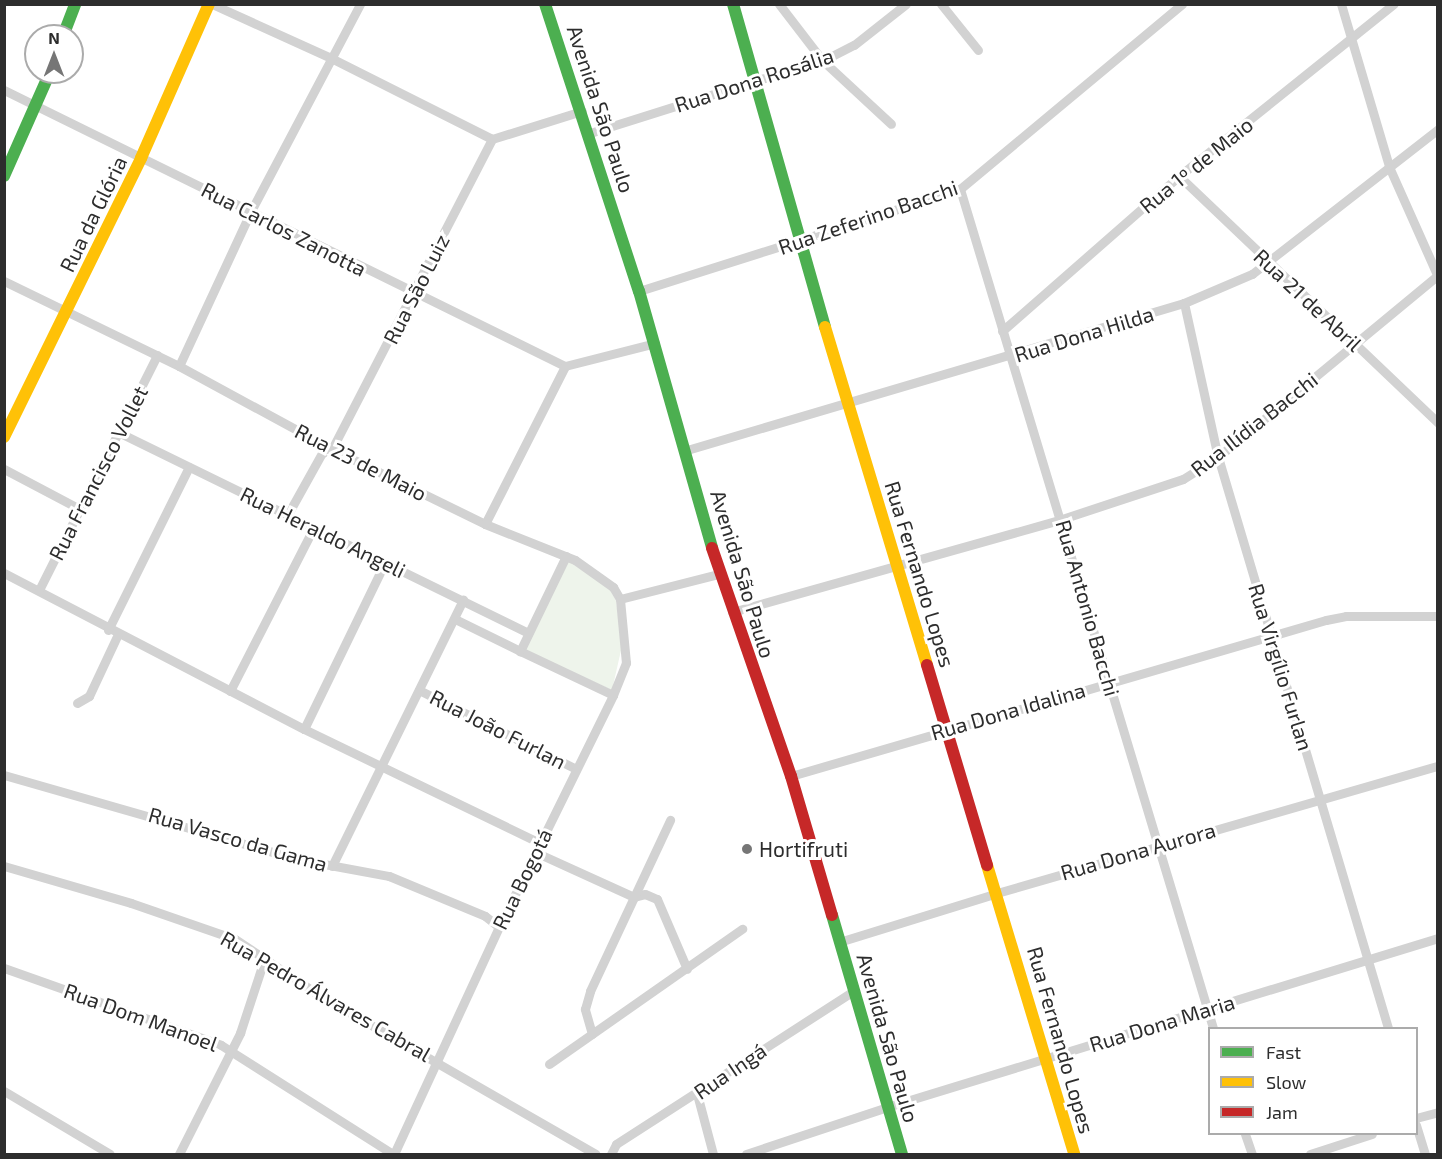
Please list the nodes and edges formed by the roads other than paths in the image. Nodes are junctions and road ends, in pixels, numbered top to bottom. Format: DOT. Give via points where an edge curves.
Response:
graph roads {
  1 [pos="75,4"];
  2 [pos="210,4"];
  3 [pos="360,4"];
  4 [pos="546,4"];
  5 [pos="733,4"];
  6 [pos="779,4"];
  7 [pos="906,4"];
  8 [pos="941,4"];
  9 [pos="1182,4"];
  10 [pos="1341,4"];
  11 [pos="1395,4"];
  12 [pos="68,24"];
  13 [pos="1352,39"];
  14 [pos="978,50"];
  15 [pos="331,58"];
  16 [pos="822,60"];
  17 [pos="753,82"];
  18 [pos="45,84"];
  19 [pos="4,90"];
  20 [pos="37,106"];
  21 [pos="582,111"];
  22 [pos="891,124"];
  23 [pos="1437,129"];
  24 [pos="590,133"];
  25 [pos="492,139"];
  26 [pos="141,158"];
  27 [pos="1390,169"];
  28 [pos="4,176"];
  29 [pos="1179,176"];
  30 [pos="960,189"];
  31 [pos="251,211"];
  32 [pos="799,240"];
  33 [pos="1264,262"];
  34 [pos="1437,276"];
  35 [pos="4,281"];
  36 [pos="639,291"];
  37 [pos="414,294"];
  38 [pos="1184,303"];
  39 [pos="67,312"];
  40 [pos="1002,331"];
  41 [pos="655,343"];
  42 [pos="1355,343"];
  43 [pos="158,355"];
  44 [pos="1008,357"];
  45 [pos="179,366"];
  46 [pos="565,366"];
  47 [pos="850,403"];
  48 [pos="1437,423"];
  49 [pos="118,432"];
  50 [pos="4,437"];
  51 [pos="332,449"];
  52 [pos="687,450"];
  53 [pos="1218,457"];
  54 [pos="189,467"];
  55 [pos="4,469"];
  56 [pos="80,508"];
  57 [pos="288,514"];
  58 [pos="1062,519"];
  59 [pos="485,524"];
  60 [pos="314,527"];
  61 [pos="566,556"];
  62 [pos="385,562"];
  63 [pos="896,564"];
  64 [pos="4,573"];
  65 [pos="719,574"];
  66 [pos="39,590"];
  67 [pos="620,598"];
  68 [pos="463,600"];
  69 [pos="732,612"];
  70 [pos="1437,616"];
  71 [pos="455,619"];
  72 [pos="108,630"];
  73 [pos="528,633"];
  74 [pos="118,634"];
  75 [pos="1271,636"];
  76 [pos="520,651"];
  77 [pos="1109,682"];
  78 [pos="419,690"];
  79 [pos="230,691"];
  80 [pos="613,695"];
  81 [pos="77,703"];
  82 [pos="946,728"];
  83 [pos="304,729"];
  84 [pos="383,766"];
  85 [pos="1437,766"];
  86 [pos="576,769"];
  87 [pos="791,776"];
  88 [pos="7,779"];
  89 [pos="1319,798"];
  90 [pos="670,820"];
  91 [pos="540,843"];
  92 [pos="1159,846"];
  93 [pos="535,852"];
  94 [pos="4,866"];
  95 [pos="332,866"];
  96 [pos="997,892"];
  97 [pos="634,897"];
  98 [pos="498,927"];
  99 [pos="742,928"];
  100 [pos="1437,938"];
  101 [pos="839,942"];
  102 [pos="265,957"];
  103 [pos="1367,959"];
  104 [pos="4,968"];
  105 [pos="687,969"];
  106 [pos="853,991"];
  107 [pos="1207,1009"];
  108 [pos="1212,1027"];
  109 [pos="1387,1027"];
  110 [pos="592,1034"];
  111 [pos="231,1051"];
  112 [pos="1046,1059"];
  113 [pos="437,1061"];
  114 [pos="549,1064"];
  115 [pos="4,1091"];
  116 [pos="697,1094"];
  117 [pos="887,1107"];
  118 [pos="1437,1112"];
  119 [pos="1418,1117"];
  120 [pos="1418,1132"];
  121 [pos="1245,1135"];
  122 [pos="1369,1135"];
  123 [pos="110,1155"];
  124 [pos="179,1155"];
  125 [pos="393,1155"];
  126 [pos="596,1155"];
  127 [pos="611,1155"];
  128 [pos="713,1155"];
  129 [pos="746,1155"];
  130 [pos="902,1155"];
  131 [pos="1074,1155"];
  132 [pos="1252,1155"];
  133 [pos="1310,1155"];
  134 [pos="1425,1155"];
  1 -- 12 [label="main road"];
  2 -- 15 [label="street"];
  2 -- 26 [label="main road, Rua da Glória"];
  3 -- 15 [label="street"];
  4 -- 21 [label="main road, Avenida São Paulo"];
  5 -- 17 [label="main road, Rua Fernando Lopes"];
  6 -- 16 [label="street"];
  7 -- 16 [label="street, Rua Dona Rosália" via="854,45"];
  8 -- 14 [label="street"];
  9 -- 30 [label="street, Rua Zeferino Bacchi"];
  10 -- 13 [label="street"];
  11 -- 13 [label="street, Rua 1º de Maio"];
  13 -- 27 [label="street"];
  13 -- 29 [label="street, Rua 1º de Maio"];
  15 -- 25 [label="street"];
  15 -- 31 [label="street"];
  16 -- 17 [label="street, Rua Dona Rosália"];
  16 -- 22 [label="street"];
  17 -- 24 [label="street, Rua Dona Rosália"];
  17 -- 32 [label="main road, Rua Fernando Lopes"];
  18 -- 20 [label="main road"];
  19 -- 20 [label="street, Rua Carlos Zanotta"];
  20 -- 26 [label="street, Rua Carlos Zanotta"];
  20 -- 28 [label="main road"];
  21 -- 24 [label="main road, Avenida São Paulo"];
  21 -- 25 [label="street"];
  23 -- 27 [label="street, Rua Dona Hilda"];
  24 -- 36 [label="main road, Avenida São Paulo"];
  25 -- 37 [label="street, Rua São Luiz"];
  26 -- 31 [label="street, Rua Carlos Zanotta"];
  26 -- 39 [label="main road, Rua da Glória"];
  27 -- 33 [label="street, Rua Dona Hilda"];
  27 -- 34 [label="street"];
  29 -- 33 [label="street, Rua 21 de Abril"];
  29 -- 40 [label="street, Rua 1º de Maio"];
  30 -- 32 [label="street, Rua Zeferino Bacchi"];
  30 -- 40 [label="street, Rua Antonio Bacchi"];
  31 -- 37 [label="street, Rua Carlos Zanotta"];
  31 -- 45 [label="street"];
  32 -- 36 [label="street, Rua Zeferino Bacchi"];
  32 -- 47 [label="main road, Rua Fernando Lopes"];
  33 -- 38 [label="street, Rua Dona Hilda" via="1252,274"];
  33 -- 42 [label="street, Rua 21 de Abril"];
  34 -- 42 [label="street, Rua Ilídia Bacchi"];
  35 -- 39 [label="street, Rua 23 de Maio"];
  36 -- 41 [label="main road, Avenida São Paulo"];
  37 -- 46 [label="street, Rua Carlos Zanotta"];
  37 -- 51 [label="street, Rua São Luiz"];
  38 -- 44 [label="street, Rua Dona Hilda"];
  38 -- 53 [label="street, Rua Virgílio Furlan"];
  39 -- 43 [label="street, Rua 23 de Maio"];
  39 -- 50 [label="main road, Rua da Glória"];
  40 -- 44 [label="street, Rua Antonio Bacchi"];
  41 -- 46 [label="street"];
  41 -- 52 [label="main road, Avenida São Paulo"];
  42 -- 48 [label="street, Rua 21 de Abril"];
  42 -- 53 [label="street, Rua Ilídia Bacchi"];
  43 -- 45 [label="street, Rua 23 de Maio"];
  43 -- 49 [label="street, Rua Francisco Vollet"];
  44 -- 47 [label="street, Rua Dona Hilda"];
  44 -- 58 [label="street, Rua Antonio Bacchi"];
  45 -- 51 [label="street, Rua 23 de Maio"];
  46 -- 59 [label="street"];
  47 -- 52 [label="street, Rua Dona Hilda"];
  47 -- 63 [label="main road, Rua Fernando Lopes"];
  49 -- 54 [label="street, Rua Heraldo Angeli"];
  49 -- 56 [label="street, Rua Francisco Vollet"];
  51 -- 57 [label="street, Rua São Luiz" via="322,453"];
  51 -- 59 [label="street, Rua 23 de Maio"];
  52 -- 65 [label="main road, Avenida São Paulo"];
  53 -- 58 [label="street, Rua Ilídia Bacchi" via="1183,479"];
  53 -- 75 [label="street, Rua Virgílio Furlan"];
  54 -- 57 [label="street, Rua Heraldo Angeli"];
  54 -- 72 [label="street"];
  55 -- 56 [label="street"];
  56 -- 66 [label="street, Rua Francisco Vollet"];
  57 -- 60 [label="street, Rua Heraldo Angeli"];
  58 -- 63 [label="street, Rua Ilídia Bacchi"];
  58 -- 77 [label="street, Rua Antonio Bacchi"];
  59 -- 61 [label="street, Rua 23 de Maio"];
  60 -- 62 [label="street, Rua Heraldo Angeli"];
  60 -- 79 [label="street"];
  61 -- 67 [label="street, Rua 23 de Maio" via="600,576"];
  61 -- 73 [label="street"];
  62 -- 68 [label="street, Rua Heraldo Angeli"];
  62 -- 83 [label="street"];
  63 -- 69 [label="street, Rua Ilídia Bacchi"];
  63 -- 82 [label="main road, Rua Fernando Lopes"];
  64 -- 66 [label="street"];
  65 -- 67 [label="street"];
  65 -- 69 [label="main road, Avenida São Paulo"];
  66 -- 72 [label="street"];
  67 -- 80 [label="street, Rua Bogotá" via="626,663"];
  68 -- 71 [label="street"];
  68 -- 73 [label="street, Rua Heraldo Angeli"];
  69 -- 87 [label="main road, Avenida São Paulo"];
  70 -- 75 [label="street, Rua Dona Idalina" via="1346,616"];
  71 -- 76 [label="street"];
  71 -- 78 [label="street"];
  72 -- 74 [label="street"];
  73 -- 76 [label="street"];
  74 -- 79 [label="street"];
  74 -- 81 [label="street" via="89,696"];
  75 -- 77 [label="street, Rua Dona Idalina"];
  75 -- 89 [label="street, Rua Virgílio Furlan"];
  76 -- 80 [label="street"];
  77 -- 82 [label="street, Rua Dona Idalina"];
  77 -- 92 [label="street, Rua Antonio Bacchi"];
  78 -- 84 [label="street"];
  78 -- 86 [label="street, Rua João Furlan"];
  79 -- 83 [label="street"];
  80 -- 86 [label="street, Rua Bogotá"];
  82 -- 87 [label="street, Rua Dona Idalina"];
  82 -- 96 [label="main road, Rua Fernando Lopes"];
  83 -- 84 [label="street"];
  84 -- 91 [label="street"];
  84 -- 95 [label="street"];
  85 -- 89 [label="street, Rua Dona Aurora"];
  86 -- 91 [label="street, Rua Bogotá"];
  87 -- 101 [label="main road, Avenida São Paulo"];
  88 -- 95 [label="street, Rua Vasco da Gama"];
  89 -- 92 [label="street, Rua Dona Aurora"];
  89 -- 103 [label="street, Rua Virgílio Furlan"];
  90 -- 97 [label="street"];
  91 -- 93 [label="street, Rua Bogotá"];
  92 -- 96 [label="street, Rua Dona Aurora"];
  92 -- 107 [label="street, Rua Antonio Bacchi"];
  93 -- 97 [label="street"];
  93 -- 98 [label="street, Rua Bogotá"];
  94 -- 102 [label="street, Rua Pedro Álvares Cabral" via="235,939"];
  95 -- 98 [label="street, Rua Vasco da Gama" via="410,883 485,916"];
  96 -- 101 [label="street, Rua Dona Aurora"];
  96 -- 112 [label="main road, Rua Fernando Lopes"];
  97 -- 105 [label="street" via="645,894 657,899"];
  97 -- 110 [label="street" via="585,1009"];
  98 -- 113 [label="street, Rua Bogotá"];
  99 -- 105 [label="street"];
  100 -- 103 [label="street, Rua Dona Maria"];
  101 -- 106 [label="main road, Avenida São Paulo"];
  102 -- 111 [label="street"];
  102 -- 113 [label="street, Rua Pedro Álvares Cabral" via="319,994"];
  103 -- 107 [label="street, Rua Dona Maria"];
  103 -- 109 [label="street, Rua Virgílio Furlan"];
  104 -- 111 [label="street, Rua Dom Manoel" via="151,1017"];
  105 -- 110 [label="street"];
  106 -- 116 [label="street, Rua Ingá"];
  106 -- 117 [label="main road, Avenida São Paulo"];
  107 -- 108 [label="street, Rua Antonio Bacchi"];
  107 -- 112 [label="street, Rua Dona Maria"];
  110 -- 114 [label="street"];
  111 -- 124 [label="street"];
  111 -- 125 [label="street, Rua Dom Manoel"];
  112 -- 117 [label="street, Rua Dona Maria"];
  112 -- 131 [label="main road, Rua Fernando Lopes"];
  113 -- 125 [label="street, Rua Bogotá"];
  113 -- 126 [label="street, Rua Pedro Álvares Cabral"];
  115 -- 123 [label="street"];
  116 -- 127 [label="street, Rua Ingá" via="616,1144"];
  116 -- 128 [label="street"];
  117 -- 129 [label="street, Rua Dona Maria"];
  117 -- 130 [label="main road, Avenida São Paulo"];
  118 -- 119 [label="street"];
  120 -- 134 [label="street"];
  121 -- 132 [label="street"];
  122 -- 133 [label="street"];
}
